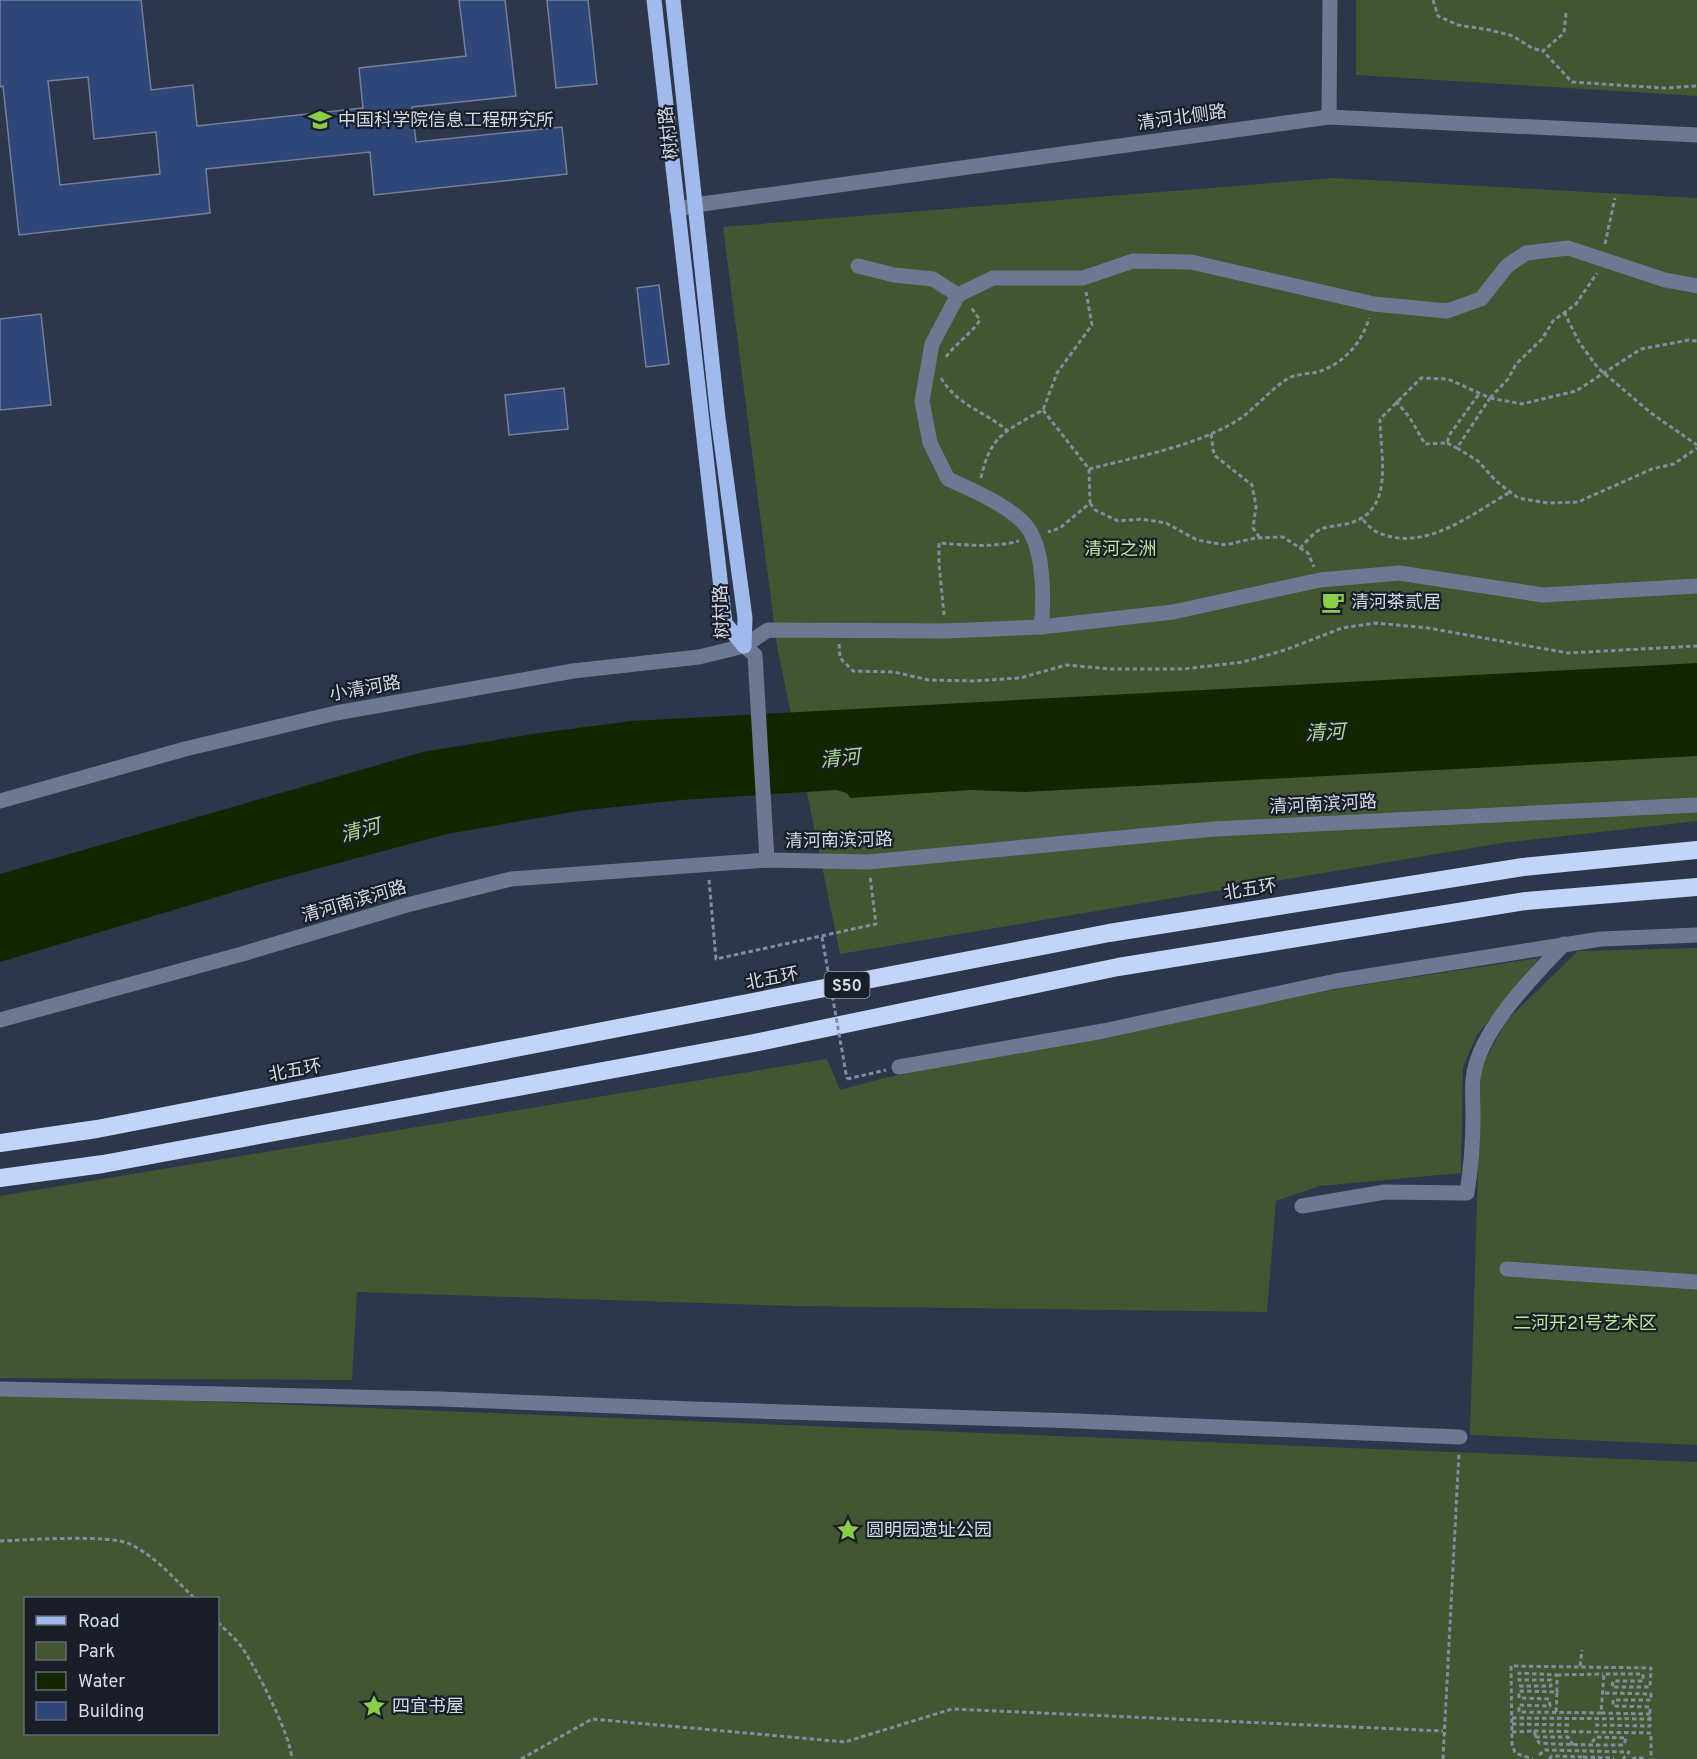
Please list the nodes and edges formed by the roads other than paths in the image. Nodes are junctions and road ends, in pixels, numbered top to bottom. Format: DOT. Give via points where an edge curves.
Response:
graph roads {
  1 [pos="654,0"];
  2 [pos="673,0"];
  3 [pos="1330,0"];
  4 [pos="1329,117"];
  5 [pos="1697,135"];
  6 [pos="695,204"];
  7 [pos="677,210"];
  8 [pos="858,266"];
  9 [pos="1697,286"];
  10 [pos="958,295"];
  11 [pos="1697,586"];
  12 [pos="1041,627"];
  13 [pos="744,646"];
  14 [pos="0,801"];
  15 [pos="1697,805"];
  16 [pos="1697,850"];
  17 [pos="767,860"];
  18 [pos="1697,887"];
  19 [pos="1697,935"];
  20 [pos="1564,944"];
  21 [pos="0,1020"];
  22 [pos="899,1067"];
  23 [pos="0,1143"];
  24 [pos="0,1179"];
  25 [pos="1302,1206"];
  26 [pos="1507,1269"];
  27 [pos="1697,1282"];
  28 [pos="0,1389"];
  29 [pos="1460,1437"];
  1 -- 7 [label="main road, 树村路"];
  2 -- 6 [label="main road, 树村路"];
  3 -- 4 [label="street"];
  4 -- 5 [label="street, 清河北侧路"];
  4 -- 6 [label="street, 清河北侧路"];
  6 -- 7 [label="street, 清河北侧路"];
  6 -- 13 [label="main road, 树村路" via="745,618"];
  7 -- 13 [label="main road, 树村路" via="724,623"];
  8 -- 10 [label="street" via="933,279"];
  9 -- 10 [label="street" via="1665,280 1568,248 1526,253 1507,266 1481,299 1447,311 1374,304 1191,262 1134,261 1083,278 993,278"];
  10 -- 12 [label="street" via="932,344 922,401 930,443 948,479 989,497 1031,532 1041,561"];
  11 -- 12 [label="street, 小清河路" via="1543,595 1399,573 1320,580 1173,612"];
  12 -- 13 [label="street, 小清河路" via="945,632 768,630"];
  13 -- 14 [label="street, 小清河路" via="699,657 573,671 336,713 185,749"];
  13 -- 17 [label="street" via="755,655"];
  15 -- 17 [label="street, 清河南滨河路" via="1214,830 868,862"];
  16 -- 23 [label="highway, 北五环 / S50" via="1523,867 1109,933 97,1130"];
  17 -- 21 [label="street, 清河南滨河路" via="511,879"];
  18 -- 24 [label="highway, S50" via="1526,901 1119,967 742,1046 104,1164"];
  19 -- 20 [label="street"];
  20 -- 22 [label="street" via="1336,981 1104,1031"];
  20 -- 25 [label="street" via="1522,989 1494,1027 1477,1061 1467,1193 1385,1192"];
  26 -- 27 [label="street"];
  28 -- 29 [label="street" via="440,1399"];
}
